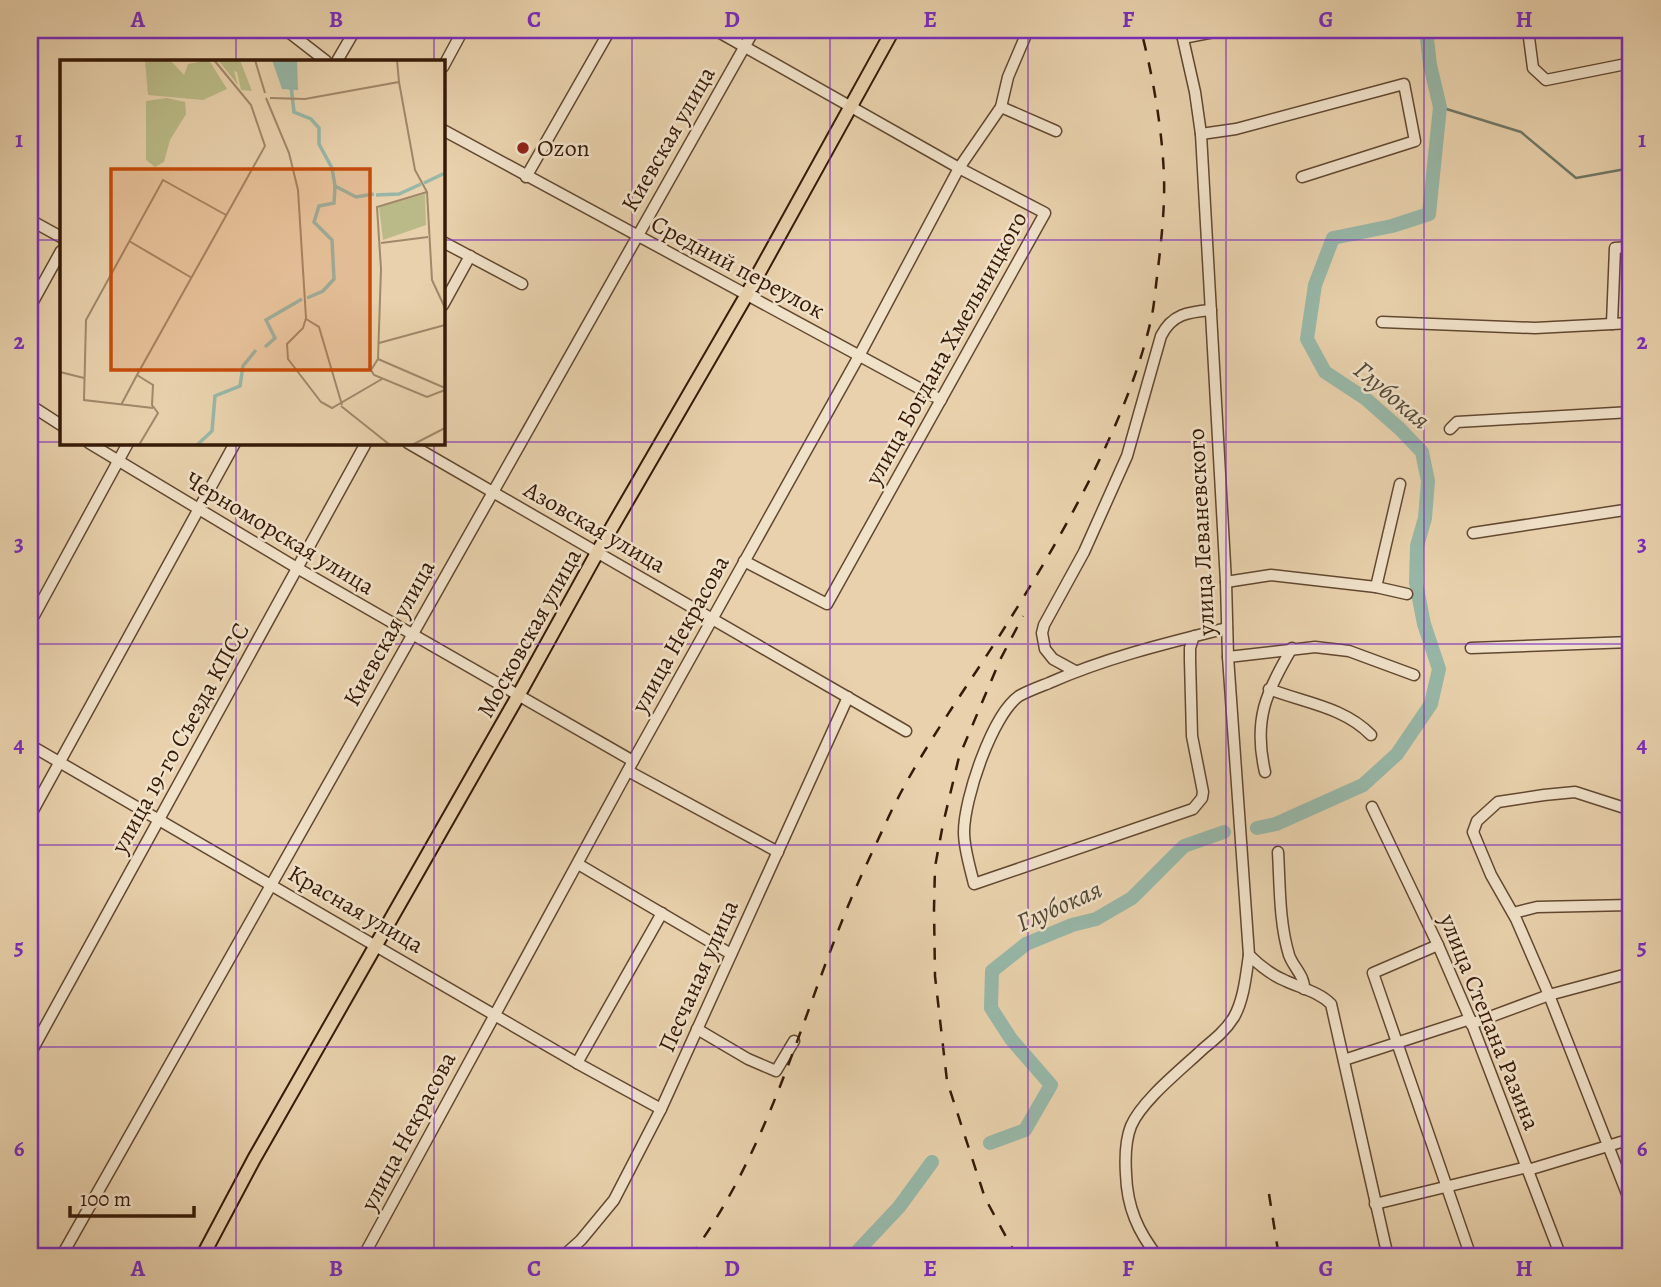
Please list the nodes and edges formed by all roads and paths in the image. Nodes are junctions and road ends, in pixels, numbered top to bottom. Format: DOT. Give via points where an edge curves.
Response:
graph roads {
  1 [pos="286,30"];
  2 [pos="355,30"];
  3 [pos="463,30"];
  4 [pos="610,30"];
  5 [pos="715,30"];
  6 [pos="754,30"];
  7 [pos="893,30"];
  8 [pos="1028,30"];
  9 [pos="1224,30"];
  10 [pos="1528,30"];
  11 [pos="1182,34"];
  12 [pos="744,46"];
  13 [pos="325,60"];
  14 [pos="338,60"];
  15 [pos="1631,62"];
  16 [pos="444,65"];
  17 [pos="850,104"];
  18 [pos="1001,107"];
  19 [pos="444,131"];
  20 [pos="1056,131"];
  21 [pos="1201,134"];
  22 [pos="959,168"];
  23 [pos="526,177"];
  24 [pos="1302,177"];
  25 [pos="30,220"];
  26 [pos="60,236"];
  27 [pos="637,236"];
  28 [pos="444,243"];
  29 [pos="1631,247"];
  30 [pos="60,253"];
  31 [pos="470,256"];
  32 [pos="522,284"];
  33 [pos="746,296"];
  34 [pos="444,303"];
  35 [pos="30,307"];
  36 [pos="1211,310"];
  37 [pos="1382,322"];
  38 [pos="1631,323"];
  39 [pos="1612,324"];
  40 [pos="859,356"];
  41 [pos="941,400"];
  42 [pos="31,408"];
  43 [pos="1631,412"];
  44 [pos="60,424"];
  45 [pos="1450,429"];
  46 [pos="91,444"];
  47 [pos="127,444"];
  48 [pos="234,444"];
  49 [pos="365,444"];
  50 [pos="410,444"];
  51 [pos="118,461"];
  52 [pos="1400,484"];
  53 [pos="493,492"];
  54 [pos="199,509"];
  55 [pos="1631,509"];
  56 [pos="1473,533"];
  57 [pos="597,553"];
  58 [pos="744,561"];
  59 [pos="297,568"];
  60 [pos="1226,582"];
  61 [pos="1376,587"];
  62 [pos="1407,594"];
  63 [pos="712,618"];
  64 [pos="30,623"];
  65 [pos="1227,628"];
  66 [pos="412,635"];
  67 [pos="1194,636"];
  68 [pos="1631,642"];
  69 [pos="1471,648"];
  70 [pos="1292,649"];
  71 [pos="1228,657"];
  72 [pos="1075,671"];
  73 [pos="1414,675"];
  74 [pos="1269,690"];
  75 [pos="518,696"];
  76 [pos="848,697"];
  77 [pos="906,731"];
  78 [pos="1371,736"];
  79 [pos="30,746"];
  80 [pos="59,762"];
  81 [pos="630,766"];
  82 [pos="1265,772"];
  83 [pos="1372,807"];
  84 [pos="1631,810"];
  85 [pos="30,816"];
  86 [pos="159,820"];
  87 [pos="778,852"];
  88 [pos="1278,852"];
  89 [pos="578,864"];
  90 [pos="271,884"];
  91 [pos="1631,905"];
  92 [pos="662,913"];
  93 [pos="1513,913"];
  94 [pos="376,945"];
  95 [pos="1438,945"];
  96 [pos="731,954"];
  97 [pos="1249,955"];
  98 [pos="1631,973"];
  99 [pos="1304,989"];
  100 [pos="1549,995"];
  101 [pos="495,1015"];
  102 [pos="1471,1021"];
  103 [pos="697,1029"];
  104 [pos="793,1041"];
  105 [pos="1397,1044"];
  106 [pos="30,1054"];
  107 [pos="1344,1060"];
  108 [pos="577,1063"];
  109 [pos="661,1109"];
  110 [pos="1631,1139"];
  111 [pos="1608,1145"];
  112 [pos="1527,1168"];
  113 [pos="1447,1188"];
  114 [pos="1375,1204"];
  115 [pos="1631,1204"];
  116 [pos="30,1252"];
  117 [pos="40,1257"];
  118 [pos="61,1257"];
  119 [pos="202,1257"];
  120 [pos="363,1257"];
  121 [pos="562,1257"];
  122 [pos="1158,1257"];
  123 [pos="1388,1257"];
  124 [pos="1471,1257"];
  125 [pos="1561,1257"];
  1 -- 13 [label="street"];
  2 -- 14 [label="street"];
  3 -- 16 [label="street"];
  4 -- 23 [label="street"];
  5 -- 12 [label="street, улица Богдана Хмельницкого"];
  6 -- 12 [label="street, Киевская улица"];
  7 -- 17 [label="main road, Московская улица"];
  8 -- 18 [label="street, улица Некрасова"];
  9 -- 11 [label="street"];
  10 -- 15 [label="street" via="1534,68 1546,80"];
  11 -- 21 [label="street, улица Леваневского"];
  12 -- 17 [label="street, улица Богдана Хмельницкого"];
  12 -- 27 [label="street, Киевская улица"];
  17 -- 22 [label="street, улица Богдана Хмельницкого"];
  17 -- 33 [label="main road, Московская улица"];
  18 -- 20 [label="street"];
  18 -- 22 [label="street, улица Некрасова"];
  19 -- 23 [label="street, Средний переулок"];
  21 -- 24 [label="street" via="1236,129 1404,84 1415,141"];
  21 -- 36 [label="street, улица Леваневского"];
  22 -- 40 [label="street, улица Некрасова"];
  22 -- 41 [label="street, улица Богдана Хмельницкого" via="1045,213"];
  23 -- 27 [label="street, Средний переулок"];
  25 -- 26 [label="street"];
  27 -- 33 [label="street, Средний переулок"];
  27 -- 53 [label="street, Киевская улица"];
  28 -- 31 [label="street"];
  29 -- 39 [label="street" via="1615,248"];
  30 -- 35 [label="street"];
  31 -- 32 [label="street"];
  31 -- 34 [label="street"];
  33 -- 40 [label="street, Средний переулок"];
  33 -- 57 [label="main road, Московская улица"];
  36 -- 60 [label="street, улица Леваневского"];
  36 -- 72 [label="street" via="1185,312 1166,326 1127,456 1084,552 1044,625 1045,649"];
  37 -- 39 [label="street" via="1535,328"];
  38 -- 39 [label="street"];
  40 -- 41 [label="street, Средний переулок"];
  40 -- 58 [label="street, улица Некрасова"];
  41 -- 58 [label="street, улица Богдана Хмельницкого" via="827,604"];
  42 -- 44 [label="street"];
  43 -- 45 [label="street" via="1457,422"];
  46 -- 51 [label="street, Черноморская улица"];
  47 -- 51 [label="street"];
  48 -- 54 [label="street"];
  49 -- 59 [label="street, улица 19-го Съезда КПСС"];
  50 -- 53 [label="street, Азовская улица"];
  51 -- 54 [label="street, Черноморская улица"];
  51 -- 64 [label="street"];
  52 -- 61 [label="street"];
  53 -- 57 [label="street, Азовская улица"];
  53 -- 66 [label="street, Киевская улица"];
  54 -- 59 [label="street, Черноморская улица"];
  54 -- 80 [label="street"];
  55 -- 56 [label="street"];
  57 -- 63 [label="street, Азовская улица"];
  57 -- 75 [label="main road, Московская улица"];
  58 -- 63 [label="street, улица Некрасова"];
  59 -- 66 [label="street, Черноморская улица"];
  59 -- 86 [label="street, улица 19-го Съезда КПСС"];
  60 -- 61 [label="street" via="1271,575"];
  60 -- 65 [label="street, улица Леваневского"];
  61 -- 62 [label="street"];
  63 -- 76 [label="street, Азовская улица"];
  63 -- 81 [label="street, улица Некрасова"];
  65 -- 67 [label="street"];
  65 -- 71 [label="street, улица Леваневского"];
  66 -- 75 [label="street, Черноморская улица"];
  66 -- 90 [label="street, Киевская улица"];
  67 -- 72 [label="street"];
  67 -- 72 [label="street, улица Леваневского" via="1190,648 1192,736 1202,798 1193,809 974,884 964,831 969,794 989,739 1018,697"];
  68 -- 69 [label="street"];
  70 -- 71 [label="street"];
  70 -- 73 [label="street" via="1349,651"];
  70 -- 74 [label="street"];
  71 -- 97 [label="street, улица Леваневского"];
  74 -- 78 [label="street" via="1337,710"];
  74 -- 82 [label="street" via="1260,731"];
  75 -- 81 [label="street, Черноморская улица"];
  75 -- 94 [label="main road, Московская улица"];
  76 -- 77 [label="street, Азовская улица"];
  76 -- 87 [label="street, Песчаная улица"];
  79 -- 80 [label="street, Красная улица"];
  80 -- 85 [label="street"];
  80 -- 86 [label="street, Красная улица"];
  81 -- 87 [label="street, Черноморская улица"];
  81 -- 89 [label="street, улица Некрасова"];
  83 -- 95 [label="street, улица Степана Разина"];
  84 -- 93 [label="street" via="1575,792 1498,802 1477,821 1473,832"];
  86 -- 90 [label="street, Красная улица"];
  86 -- 106 [label="street, улица 19-го Съезда КПСС"];
  87 -- 96 [label="street, Песчаная улица"];
  88 -- 99 [label="street" via="1285,942"];
  89 -- 92 [label="street"];
  89 -- 101 [label="street, улица Некрасова"];
  90 -- 94 [label="street, Красная улица"];
  90 -- 118 [label="street, Киевская улица"];
  91 -- 93 [label="street" via="1537,907"];
  92 -- 96 [label="street"];
  92 -- 108 [label="street"];
  93 -- 100 [label="street"];
  94 -- 101 [label="street, Красная улица"];
  94 -- 119 [label="main road, Московская улица"];
  95 -- 102 [label="street, улица Степана Разина"];
  95 -- 105 [label="street" via="1373,973"];
  96 -- 103 [label="street, Песчаная улица"];
  97 -- 99 [label="street" via="1259,966"];
  97 -- 122 [label="street, улица Леваневского" via="1240,1003 1226,1029 1161,1089 1138,1115 1128,1137 1126,1180 1131,1210"];
  98 -- 100 [label="street"];
  99 -- 107 [label="street" via="1331,1004"];
  100 -- 102 [label="street"];
  100 -- 111 [label="street"];
  101 -- 108 [label="street, Красная улица"];
  101 -- 120 [label="street, улица Некрасова"];
  102 -- 105 [label="street"];
  102 -- 112 [label="street, улица Степана Разина"];
  103 -- 104 [label="street" via="776,1071"];
  103 -- 109 [label="street, Песчаная улица"];
  105 -- 107 [label="street"];
  105 -- 113 [label="street"];
  107 -- 114 [label="street"];
  108 -- 109 [label="street, Красная улица"];
  109 -- 121 [label="street, Песчаная улица" via="614,1200"];
  110 -- 111 [label="street"];
  111 -- 112 [label="street"];
  111 -- 115 [label="street"];
  112 -- 113 [label="street"];
  112 -- 125 [label="street, улица Степана Разина"];
  113 -- 114 [label="street"];
  113 -- 124 [label="street"];
  114 -- 123 [label="street"];
  116 -- 117 [label="street"];
}
